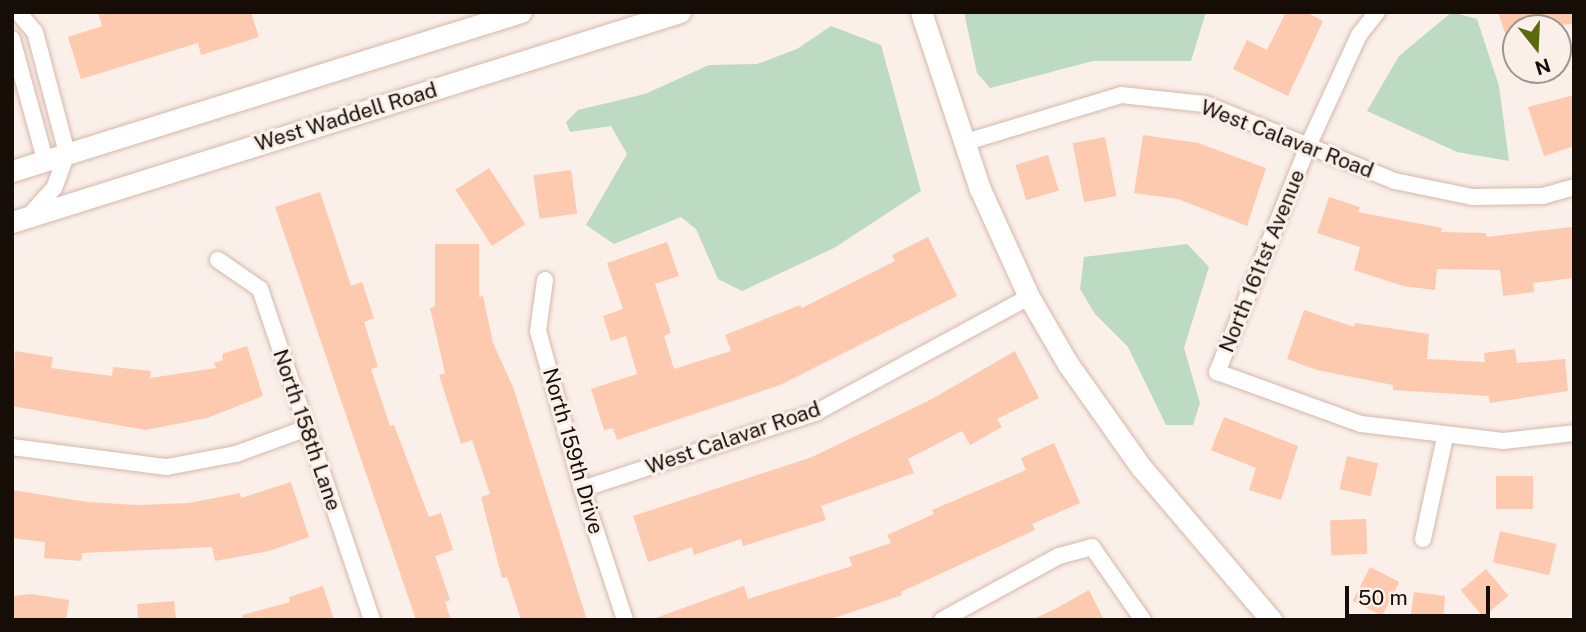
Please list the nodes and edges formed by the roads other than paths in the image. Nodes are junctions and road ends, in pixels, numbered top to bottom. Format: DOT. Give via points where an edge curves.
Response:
graph roads {
  1 [pos="521,12"];
  2 [pos="680,12"];
  3 [pos="921,12"];
  4 [pos="1377,12"];
  5 [pos="17,20"];
  6 [pos="12,39"];
  7 [pos="963,143"];
  8 [pos="1308,146"];
  9 [pos="66,153"];
  10 [pos="46,160"];
  11 [pos="12,171"];
  12 [pos="1574,187"];
  13 [pos="20,220"];
  14 [pos="218,260"];
  15 [pos="545,280"];
  16 [pos="1029,297"];
  17 [pos="307,428"];
  18 [pos="1574,433"];
  19 [pos="1445,437"];
  20 [pos="12,447"];
  21 [pos="582,489"];
  22 [pos="1423,539"];
  23 [pos="372,620"];
  24 [pos="625,620"];
  25 [pos="942,620"];
  26 [pos="1143,620"];
  27 [pos="1271,620"];
  1 -- 9 [label="main road"];
  2 -- 13 [label="main road, West Waddell Road"];
  3 -- 7 [label="main road"];
  4 -- 8 [label="street, North 161tst Avenue" via="1359,35"];
  5 -- 9 [label="street" via="35,32"];
  6 -- 10 [label="street"];
  7 -- 8 [label="street, West Calavar Road" via="1121,95 1205,104"];
  7 -- 16 [label="main road"];
  8 -- 12 [label="street, West Calavar Road" via="1395,181 1472,197 1543,196"];
  8 -- 19 [label="street, North 161tst Avenue" via="1217,372 1361,424"];
  9 -- 10 [label="main road"];
  9 -- 13 [label="street" via="54,188"];
  10 -- 11 [label="main road"];
  14 -- 17 [label="street, North 158th Lane" via="260,289"];
  15 -- 21 [label="street, North 159th Drive" via="538,331"];
  16 -- 21 [label="street, West Calavar Road" via="817,412"];
  16 -- 27 [label="main road" via="1101,414"];
  17 -- 20 [label="street" via="236,454 167,467"];
  17 -- 23 [label="street, North 158th Lane"];
  18 -- 19 [label="street" via="1503,441"];
  19 -- 22 [label="street"];
  21 -- 24 [label="street, North 159th Drive"];
  25 -- 26 [label="street" via="1059,556 1092,547"];
}
